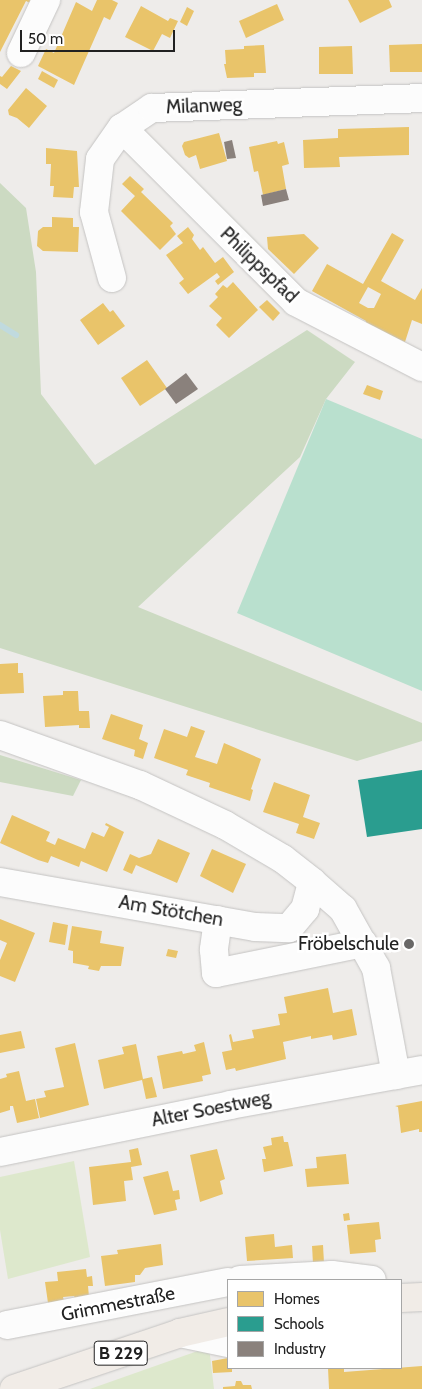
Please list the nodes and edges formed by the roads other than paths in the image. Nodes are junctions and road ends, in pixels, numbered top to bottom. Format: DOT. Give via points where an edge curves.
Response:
graph roads {
  1 [pos="46,0"];
  2 [pos="21,53"];
  3 [pos="422,98"];
  4 [pos="122,128"];
  5 [pos="112,278"];
  6 [pos="422,367"];
  7 [pos="0,735"];
  8 [pos="0,882"];
  9 [pos="312,882"];
  10 [pos="218,920"];
  11 [pos="364,942"];
  12 [pos="409,1073"];
  13 [pos="0,1152"];
  14 [pos="258,1279"];
  15 [pos="364,1279"];
  16 [pos="227,1282"];
  17 [pos="422,1297"];
  18 [pos="402,1298"];
  19 [pos="227,1322"];
  20 [pos="7,1325"];
  21 [pos="180,1333"];
  22 [pos="227,1343"];
  23 [pos="14,1389"];
  1 -- 2 [label="street"];
  3 -- 4 [label="street, Milanweg" via="152,108"];
  4 -- 5 [label="street, Milanweg" via="100,159 94,212"];
  4 -- 6 [label="street, Philippspfad" via="296,302"];
  7 -- 9 [label="street" via="140,785 225,825 283,859"];
  8 -- 10 [label="street, Am Stötchen"];
  9 -- 10 [label="street, Am Stötchen" via="305,909 289,928 254,927"];
  9 -- 11 [label="street" via="343,909"];
  10 -- 11 [label="street" via="214,950 216,973"];
  11 -- 12 [label="street" via="376,968"];
  12 -- 13 [label="street, Alter Soestweg" via="230,1105"];
  14 -- 15 [label="street" via="332,1275"];
  16 -- 20 [label="street, Grimmestraße"];
  17 -- 18 [label="main road"];
  19 -- 21 [label="main road, B 229"];
  21 -- 22 [label="street"];
  21 -- 23 [label="main road, B 229"];
}
